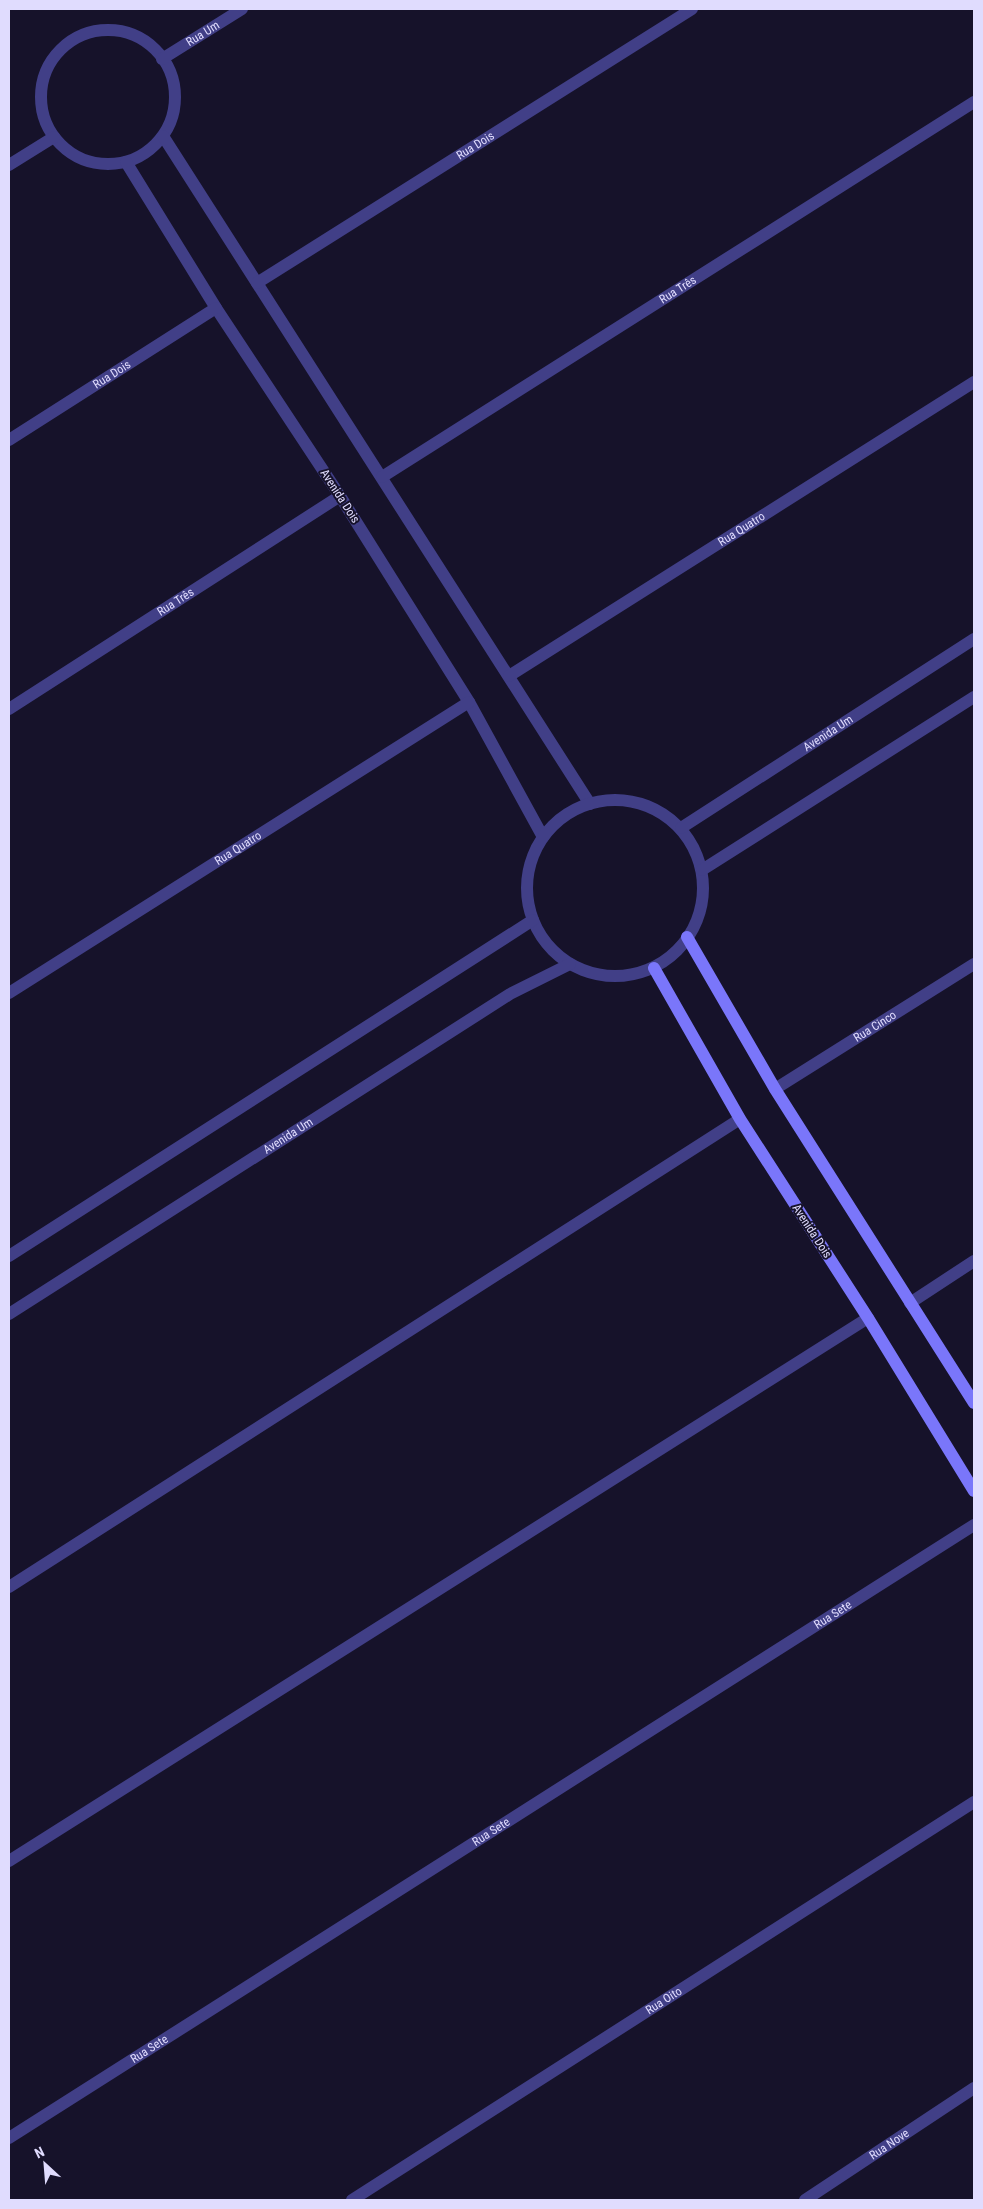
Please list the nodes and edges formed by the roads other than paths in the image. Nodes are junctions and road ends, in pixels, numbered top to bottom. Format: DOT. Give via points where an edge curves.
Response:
graph roads {
  1 [pos="242,9"];
  2 [pos="692,9"];
  3 [pos="162,59"];
  4 [pos="974,102"];
  5 [pos="163,136"];
  6 [pos="54,137"];
  7 [pos="126,162"];
  8 [pos="9,165"];
  9 [pos="257,283"];
  10 [pos="216,308"];
  11 [pos="974,382"];
  12 [pos="9,440"];
  13 [pos="382,477"];
  14 [pos="340,496"];
  15 [pos="974,639"];
  16 [pos="509,676"];
  17 [pos="974,697"];
  18 [pos="468,702"];
  19 [pos="9,709"];
  20 [pos="590,804"];
  21 [pos="681,828"];
  22 [pos="543,837"];
  23 [pos="702,870"];
  24 [pos="533,920"];
  25 [pos="687,937"];
  26 [pos="570,964"];
  27 [pos="974,964"];
  28 [pos="654,968"];
  29 [pos="9,993"];
  30 [pos="775,1089"];
  31 [pos="740,1119"];
  32 [pos="9,1256"];
  33 [pos="974,1261"];
  34 [pos="910,1302"];
  35 [pos="9,1314"];
  36 [pos="868,1318"];
  37 [pos="974,1403"];
  38 [pos="974,1491"];
  39 [pos="974,1525"];
  40 [pos="9,1587"];
  41 [pos="974,1802"];
  42 [pos="9,1861"];
  43 [pos="974,2088"];
  44 [pos="9,2138"];
  45 [pos="352,2200"];
  46 [pos="805,2200"];
  1 -- 3 [label="street, Rua Um"];
  2 -- 9 [label="street, Rua Dois"];
  3 -- 5 [label="street" via="169,68 175,91 173,114"];
  3 -- 6 [label="street" via="157,51 140,39 121,32 99,31 79,37 62,49 48,65 42,86 41,106 47,127"];
  4 -- 13 [label="street, Rua Três"];
  5 -- 7 [label="street" via="147,152"];
  5 -- 9 [label="street"];
  6 -- 7 [label="street" via="60,146 80,158 102,164"];
  6 -- 8 [label="street"];
  7 -- 10 [label="street, Avenida Dois"];
  9 -- 13 [label="street"];
  10 -- 12 [label="street, Rua Dois"];
  10 -- 14 [label="street, Avenida Dois"];
  11 -- 16 [label="street, Rua Quatro"];
  13 -- 16 [label="street"];
  14 -- 18 [label="street, Avenida Dois"];
  14 -- 19 [label="street, Rua Três"];
  15 -- 21 [label="street, Avenida Um"];
  16 -- 20 [label="street"];
  17 -- 23 [label="street"];
  18 -- 22 [label="street, Avenida Dois"];
  18 -- 29 [label="street, Rua Quatro"];
  20 -- 21 [label="street" via="619,800 648,806"];
  20 -- 22 [label="street" via="564,816"];
  21 -- 23 [label="street" via="692,843"];
  22 -- 24 [label="street" via="531,863 527,892"];
  23 -- 25 [label="street" via="704,899"];
  24 -- 26 [label="street" via="548,945"];
  24 -- 32 [label="street"];
  25 -- 28 [label="street" via="678,950"];
  25 -- 30 [label="street"];
  26 -- 28 [label="street" via="597,974 626,976"];
  26 -- 35 [label="street, Avenida Um" via="510,994"];
  27 -- 30 [label="street, Rua Cinco"];
  28 -- 31 [label="street, Avenida Dois"];
  30 -- 34 [label="street"];
  31 -- 36 [label="street, Avenida Dois"];
  31 -- 40 [label="street"];
  33 -- 34 [label="street"];
  34 -- 37 [label="street"];
  36 -- 38 [label="street, Avenida Dois"];
  36 -- 42 [label="street"];
  39 -- 44 [label="street, Rua Sete"];
  41 -- 45 [label="street, Rua Oito"];
  43 -- 46 [label="street, Rua Nove"];
}
